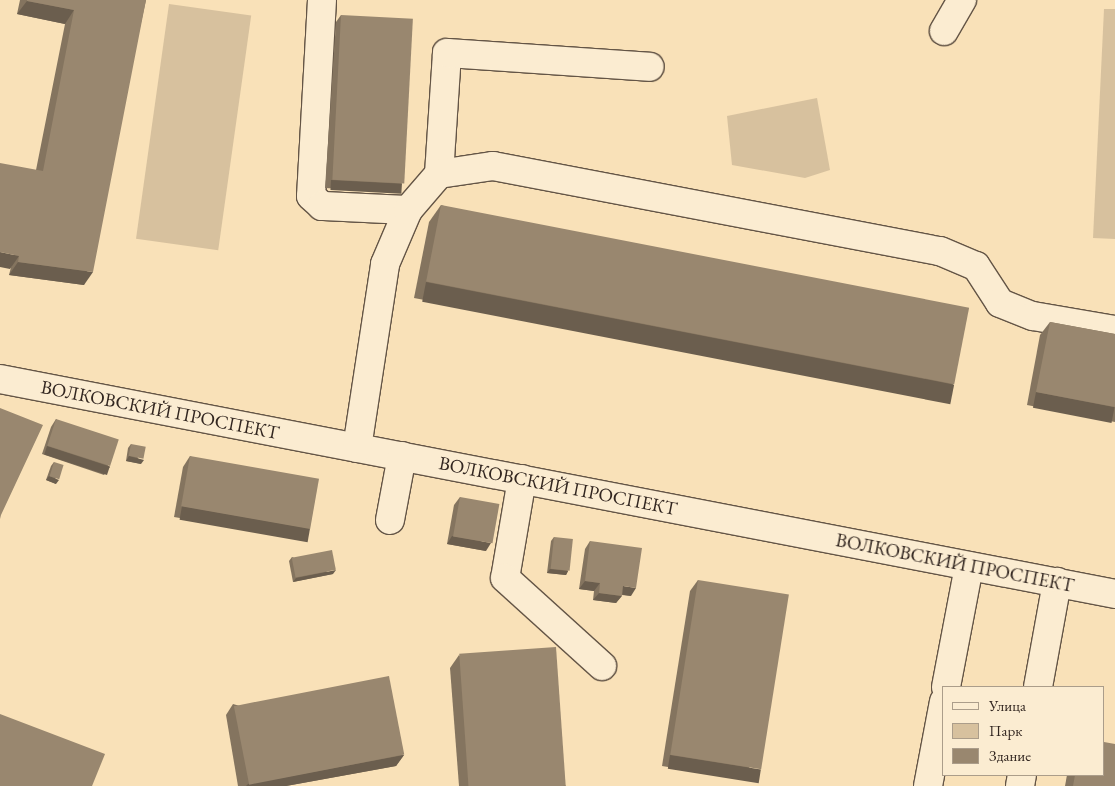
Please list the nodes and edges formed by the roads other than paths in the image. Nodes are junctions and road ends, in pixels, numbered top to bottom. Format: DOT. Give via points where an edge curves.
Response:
graph roads {
  1 [pos="322,0"];
  2 [pos="962,0"];
  3 [pos="944,31"];
  4 [pos="650,68"];
  5 [pos="440,174"];
  6 [pos="408,210"];
  7 [pos="1115,330"];
  8 [pos="0,379"];
  9 [pos="357,448"];
  10 [pos="402,456"];
  11 [pos="522,480"];
  12 [pos="390,520"];
  13 [pos="969,566"];
  14 [pos="1057,582"];
  15 [pos="1115,594"];
  16 [pos="602,666"];
  17 [pos="946,686"];
  18 [pos="1038,686"];
  19 [pos="942,711"];
  20 [pos="928,786"];
  1 -- 6 [label="street" via="311,196 322,206"];
  2 -- 3 [label="street"];
  4 -- 5 [label="street" via="447,53"];
  5 -- 6 [label="street"];
  5 -- 7 [label="street" via="493,166 940,251 976,266 1000,303 1032,316"];
  6 -- 9 [label="street" via="385,264"];
  8 -- 9 [label="street, ВОЛКОВСКИЙ ПРОСПЕКТ"];
  9 -- 10 [label="street, ВОЛКОВСКИЙ ПРОСПЕКТ"];
  10 -- 11 [label="street, ВОЛКОВСКИЙ ПРОСПЕКТ"];
  10 -- 12 [label="street"];
  11 -- 13 [label="street, ВОЛКОВСКИЙ ПРОСПЕКТ"];
  11 -- 16 [label="street" via="505,578"];
  13 -- 14 [label="street, ВОЛКОВСКИЙ ПРОСПЕКТ"];
  13 -- 17 [label="street"];
  14 -- 15 [label="street, ВОЛКОВСКИЙ ПРОСПЕКТ"];
  14 -- 18 [label="street"];
  19 -- 20 [label="street"];
}
